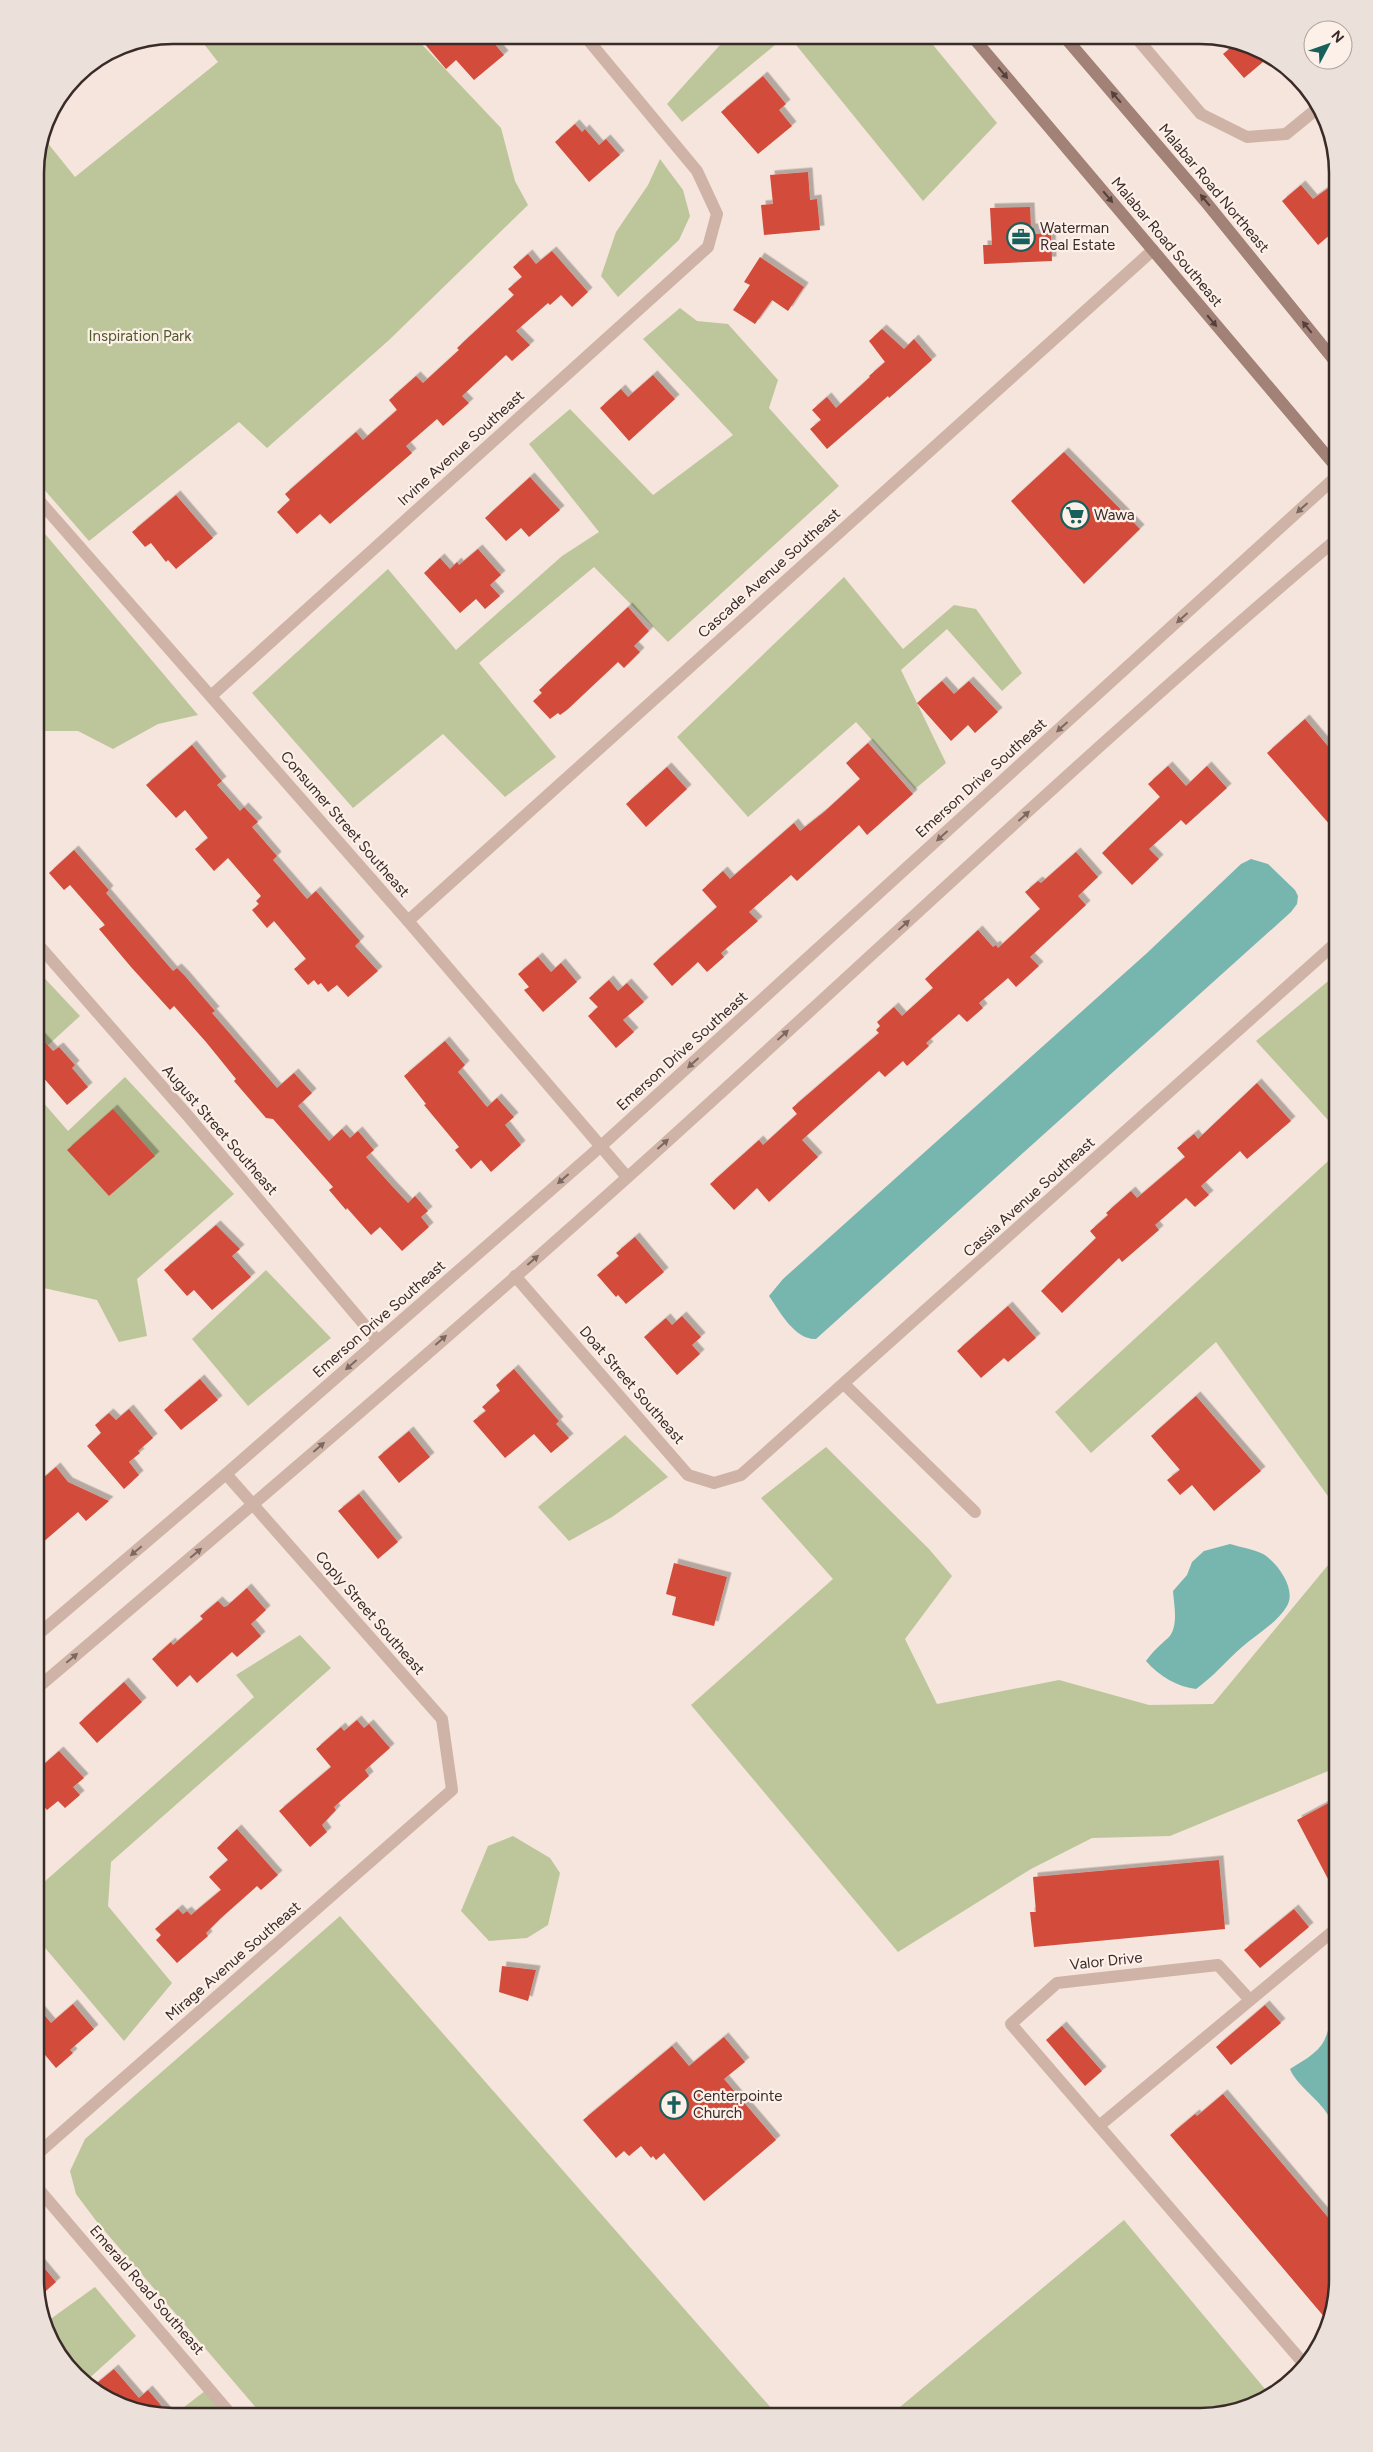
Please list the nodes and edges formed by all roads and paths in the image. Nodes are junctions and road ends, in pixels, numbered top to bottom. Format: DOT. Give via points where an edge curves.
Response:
graph roads {
  1 [pos="592,44"];
  2 [pos="979,44"];
  3 [pos="1071,44"];
  4 [pos="1142,44"];
  5 [pos="1314,111"];
  6 [pos="1152,250"];
  7 [pos="1329,354"];
  8 [pos="1329,458"];
  9 [pos="1329,483"];
  10 [pos="44,506"];
  11 [pos="1329,546"];
  12 [pos="211,696"];
  13 [pos="408,921"];
  14 [pos="1329,949"];
  15 [pos="44,951"];
  16 [pos="600,1147"];
  17 [pos="627,1177"];
  18 [pos="514,1276"];
  19 [pos="378,1341"];
  20 [pos="844,1384"];
  21 [pos="226,1474"];
  22 [pos="741,1475"];
  23 [pos="254,1504"];
  24 [pos="975,1512"];
  25 [pos="44,1629"];
  26 [pos="44,1682"];
  27 [pos="452,1790"];
  28 [pos="1329,1934"];
  29 [pos="1250,2000"];
  30 [pos="1098,2126"];
  31 [pos="44,2148"];
  32 [pos="44,2196"];
  33 [pos="1301,2361"];
  34 [pos="225,2408"];
  1 -- 12 [label="street, Irvine Avenue Southeast" via="697,170 717,214 708,247"];
  2 -- 6 [label="main road, Malabar Road Southeast, one-way"];
  7 -- 3 [label="main road, Malabar Road Northeast, one-way" via="1206,201"];
  4 -- 5 [label="street" via="1201,114 1247,137 1286,134"];
  6 -- 8 [label="main road, Malabar Road Southeast, one-way"];
  6 -- 13 [label="street, Cascade Avenue Southeast"];
  9 -- 16 [label="street, Emerson Drive Southeast, one-way"];
  10 -- 12 [label="street, Consumer Street Southeast"];
  17 -- 11 [label="street, one-way" via="1209,648"];
  12 -- 13 [label="street, Consumer Street Southeast"];
  13 -- 16 [label="street, Consumer Street Southeast"];
  14 -- 20 [label="street, Cassia Avenue Southeast"];
  15 -- 19 [label="street, August Street Southeast"];
  16 -- 17 [label="street, Consumer Street Southeast"];
  16 -- 19 [label="street, Emerson Drive Southeast, one-way"];
  18 -- 17 [label="street, one-way"];
  18 -- 22 [label="street, Doat Street Southeast" via="688,1475 714,1483"];
  23 -- 18 [label="street, one-way"];
  19 -- 21 [label="street, Emerson Drive Southeast, one-way"];
  20 -- 22 [label="street, Cassia Avenue Southeast"];
  20 -- 24 [label="street"];
  21 -- 23 [label="street, Coply Street Southeast"];
  21 -- 25 [label="street, Emerson Drive Southeast, one-way"];
  26 -- 23 [label="street, one-way"];
  23 -- 27 [label="street, Coply Street Southeast" via="442,1719"];
  27 -- 31 [label="street, Mirage Avenue Southeast"];
  28 -- 29 [label="street"];
  29 -- 30 [label="street"];
  29 -- 30 [label="street, Valor Drive" via="1218,1965 1057,1983 1011,2024"];
  30 -- 33 [label="street, Valor Drive"];
  32 -- 34 [label="street, Emerald Road Southeast"];
}
